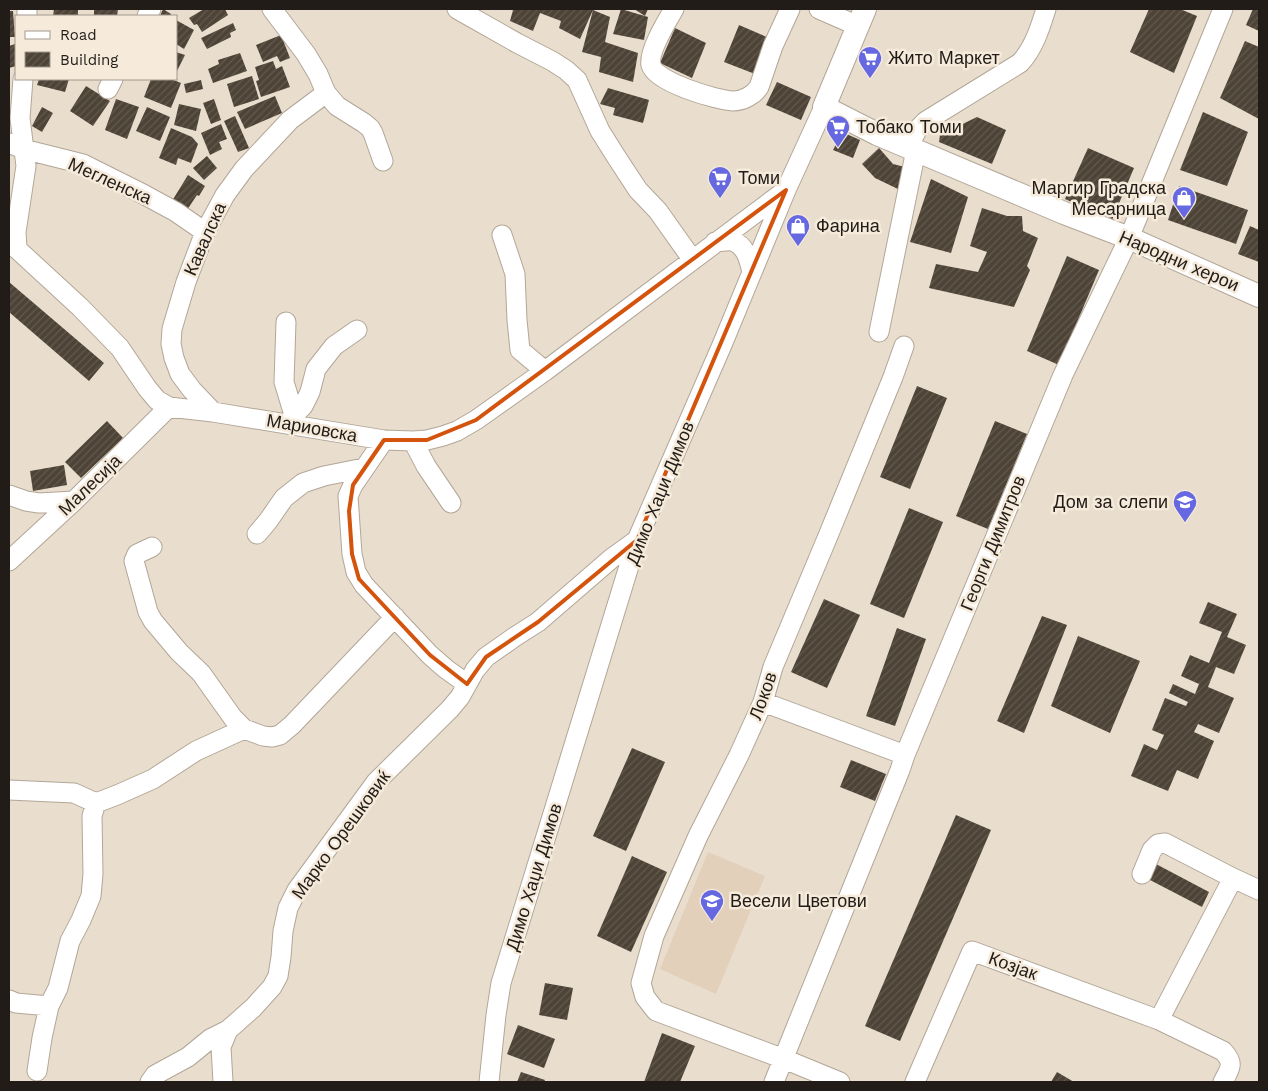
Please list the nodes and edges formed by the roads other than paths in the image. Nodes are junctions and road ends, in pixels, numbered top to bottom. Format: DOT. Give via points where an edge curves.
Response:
graph roads {
  1 [pos="272,9"];
  2 [pos="457,9"];
  3 [pos="674,9"];
  4 [pos="790,9"];
  5 [pos="819,9"];
  6 [pos="1046,9"];
  7 [pos="1224,9"];
  8 [pos="861,17"];
  9 [pos="23,80"];
  10 [pos="326,93"];
  11 [pos="824,107"];
  12 [pos="16,146"];
  13 [pos="912,149"];
  14 [pos="383,161"];
  15 [pos="786,190"];
  16 [pos="205,232"];
  17 [pos="502,235"];
  18 [pos="1129,238"];
  19 [pos="715,242"];
  20 [pos="13,249"];
  21 [pos="692,259"];
  22 [pos="752,272"];
  23 [pos="1259,296"];
  24 [pos="286,322"];
  25 [pos="357,330"];
  26 [pos="879,332"];
  27 [pos="904,346"];
  28 [pos="545,371"];
  29 [pos="169,407"];
  30 [pos="213,412"];
  31 [pos="294,420"];
  32 [pos="384,440"];
  33 [pos="413,441"];
  34 [pos="364,468"];
  35 [pos="9,495"];
  36 [pos="74,501"];
  37 [pos="451,503"];
  38 [pos="256,534"];
  39 [pos="637,540"];
  40 [pos="152,547"];
  41 [pos="9,561"];
  42 [pos="395,617"];
  43 [pos="467,684"];
  44 [pos="763,702"];
  45 [pos="244,729"];
  46 [pos="905,755"];
  47 [pos="9,790"];
  48 [pos="96,803"];
  49 [pos="1142,874"];
  50 [pos="1233,878"];
  51 [pos="1259,890"];
  52 [pos="9,1000"];
  53 [pos="49,1006"];
  54 [pos="1159,1020"];
  55 [pos="228,1030"];
  56 [pos="784,1059"];
  57 [pos="38,1071"];
  58 [pos="150,1082"];
  59 [pos="223,1082"];
  60 [pos="489,1082"];
  61 [pos="774,1082"];
  62 [pos="840,1082"];
  63 [pos="915,1082"];
  64 [pos="1223,1082"];
  1 -- 10 [label="street" via="306,54"];
  2 -- 21 [label="street" via="552,61 577,80 600,131 617,158"];
  3 -- 4 [label="street" via="660,34 651,66 660,77 672,82 712,98 735,101 751,95 759,87"];
  5 -- 8 [label="street"];
  6 -- 13 [label="street" via="1027,56 926,121 917,130"];
  7 -- 18 [label="street, Георги Димитров"];
  8 -- 11 [label="street, Димо Хаџи Димов"];
  9 -- 12 [label="street"];
  10 -- 14 [label="street" via="337,106 370,128"];
  10 -- 16 [label="street, Кавалска" via="290,120 244,169"];
  11 -- 13 [label="street, Народни херои"];
  11 -- 15 [label="street, Димо Хаџи Димов"];
  12 -- 16 [label="street, Мегленска" via="83,164 160,203"];
  12 -- 20 [label="street" via="26,166"];
  13 -- 18 [label="street, Народни херои"];
  13 -- 26 [label="street"];
  15 -- 19 [label="street, Мариовска"];
  15 -- 22 [label="street, Димо Хаџи Димов"];
  16 -- 30 [label="street, Кавалска" via="186,282 172,329 171,344 180,374"];
  17 -- 28 [label="street" via="515,274 520,350"];
  18 -- 23 [label="street, Народни херои"];
  18 -- 46 [label="street, Георги Димитров" via="1062,375"];
  19 -- 21 [label="street, Мариовска"];
  19 -- 22 [label="street" via="732,241 742,248 749,256"];
  20 -- 29 [label="street" via="80,307 120,348 157,400"];
  21 -- 28 [label="street, Мариовска"];
  22 -- 39 [label="street, Димо Хаџи Димов"];
  24 -- 31 [label="street" via="284,382"];
  25 -- 31 [label="street" via="334,346 316,368 310,392"];
  27 -- 44 [label="street, Локов" via="773,667"];
  28 -- 33 [label="street, Мариовска" via="457,431"];
  29 -- 30 [label="street, Мариовска"];
  29 -- 36 [label="street, Малесија"];
  30 -- 31 [label="street, Мариовска"];
  31 -- 32 [label="street, Мариовска"];
  32 -- 33 [label="street, Мариовска"];
  32 -- 34 [label="street"];
  33 -- 37 [label="street"];
  34 -- 38 [label="street" via="303,483 284,498"];
  34 -- 42 [label="street" via="348,496 352,554 356,572 364,586"];
  35 -- 36 [label="street" via="40,503"];
  36 -- 41 [label="street, Малесија"];
  39 -- 43 [label="street, Марко Орешковиќ" via="538,622 486,657"];
  39 -- 60 [label="street, Димо Хаџи Димов" via="501,983"];
  40 -- 45 [label="street" via="137,554 134,560 148,612"];
  42 -- 43 [label="street" via="430,655"];
  42 -- 45 [label="street" via="280,735 263,736"];
  43 -- 55 [label="street, Марко Орешковиќ" via="450,709 376,782 297,890 288,908 278,976 253,1008"];
  44 -- 46 [label="street"];
  44 -- 56 [label="street, Локов" via="654,936 641,983 645,997 656,1011"];
  45 -- 48 [label="street" via="196,751 153,780"];
  46 -- 56 [label="street, Георги Димитров"];
  47 -- 48 [label="street" via="74,793"];
  48 -- 53 [label="street" via="92,816 91,896 70,941 58,988"];
  49 -- 50 [label="street" via="1152,850 1165,843"];
  50 -- 51 [label="street"];
  50 -- 54 [label="street"];
  52 -- 53 [label="street"];
  53 -- 57 [label="street"];
  54 -- 63 [label="street, Козјак" via="972,951"];
  54 -- 64 [label="street, Козјак" via="1223,1051 1231,1066"];
  55 -- 58 [label="street, Марко Орешковиќ" via="155,1075"];
  55 -- 59 [label="street" via="220,1047"];
  56 -- 61 [label="street, Георги Димитров"];
  56 -- 62 [label="street"];
}
